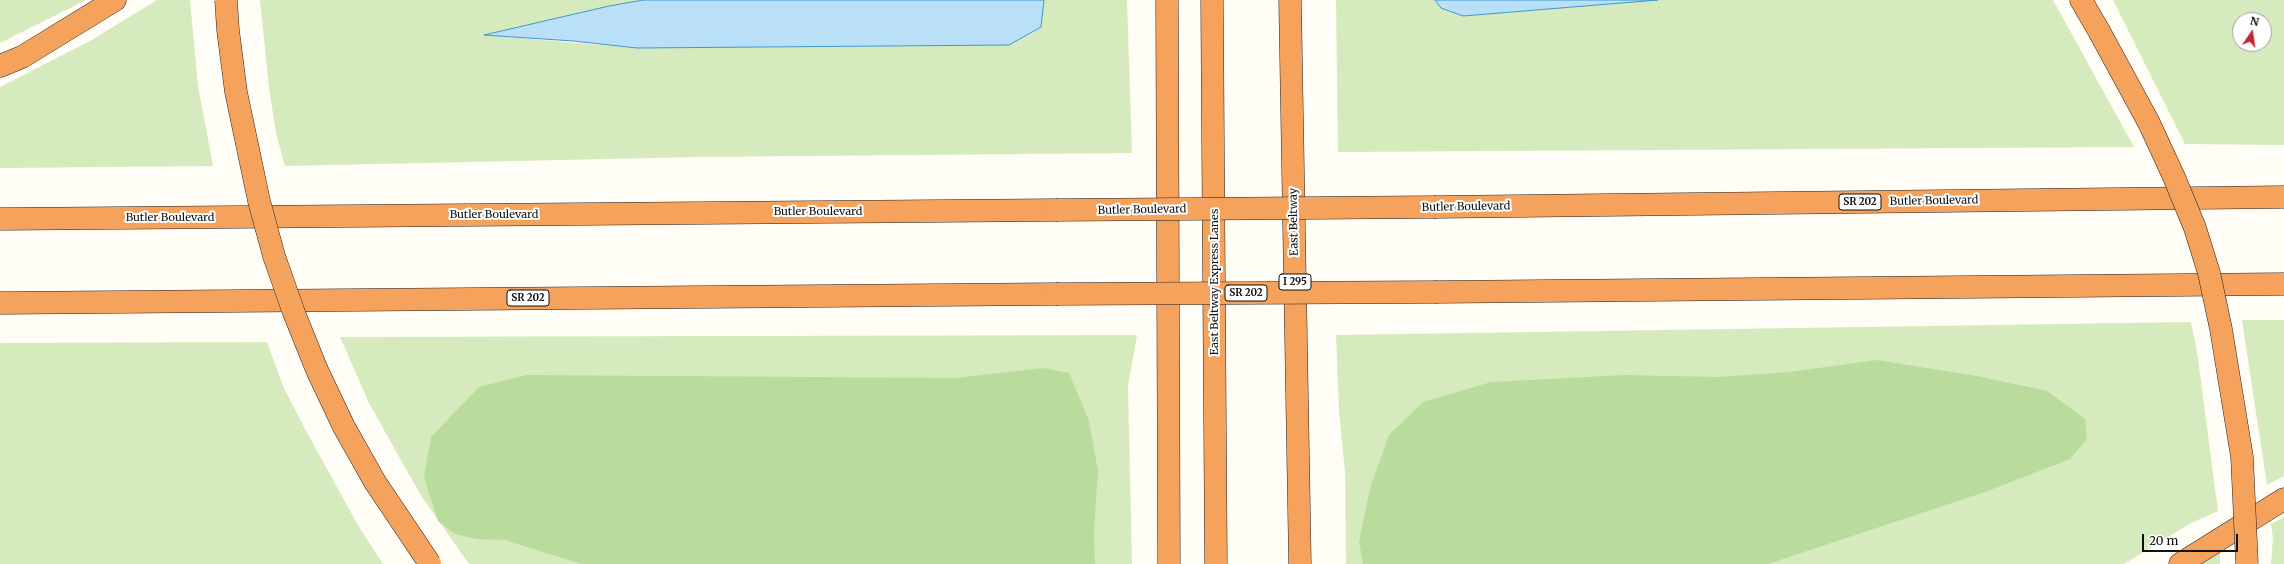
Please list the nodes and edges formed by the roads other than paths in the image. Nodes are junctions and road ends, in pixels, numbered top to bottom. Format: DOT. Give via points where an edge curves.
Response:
graph roads {
  1 [pos="116,0"];
  2 [pos="226,0"];
  3 [pos="1168,0"];
  4 [pos="1212,0"];
  5 [pos="1290,0"];
  6 [pos="2081,0"];
  7 [pos="0,66"];
  8 [pos="2284,197"];
  9 [pos="0,219"];
  10 [pos="2284,284"];
  11 [pos="0,303"];
  12 [pos="2284,499"];
  13 [pos="430,564"];
  14 [pos="1169,564"];
  15 [pos="1216,564"];
  16 [pos="1300,564"];
  17 [pos="2180,564"];
  18 [pos="2247,564"];
  1 -- 7 [label="highway" via="22,57"];
  2 -- 13 [label="highway, bridge" via="236,92 259,201 274,256 294,313 344,427 374,482"];
  3 -- 14 [label="highway"];
  4 -- 15 [label="highway, East Beltway Express Lanes"];
  5 -- 16 [label="highway, East Beltway / I 295"];
  6 -- 18 [label="highway, bridge" via="2149,123 2195,228 2209,273 2222,329 2242,457"];
  8 -- 9 [label="highway, Butler Boulevard / SR 202, bridge"];
  10 -- 11 [label="highway, SR 202, bridge"];
  12 -- 17 [label="highway"];
}
